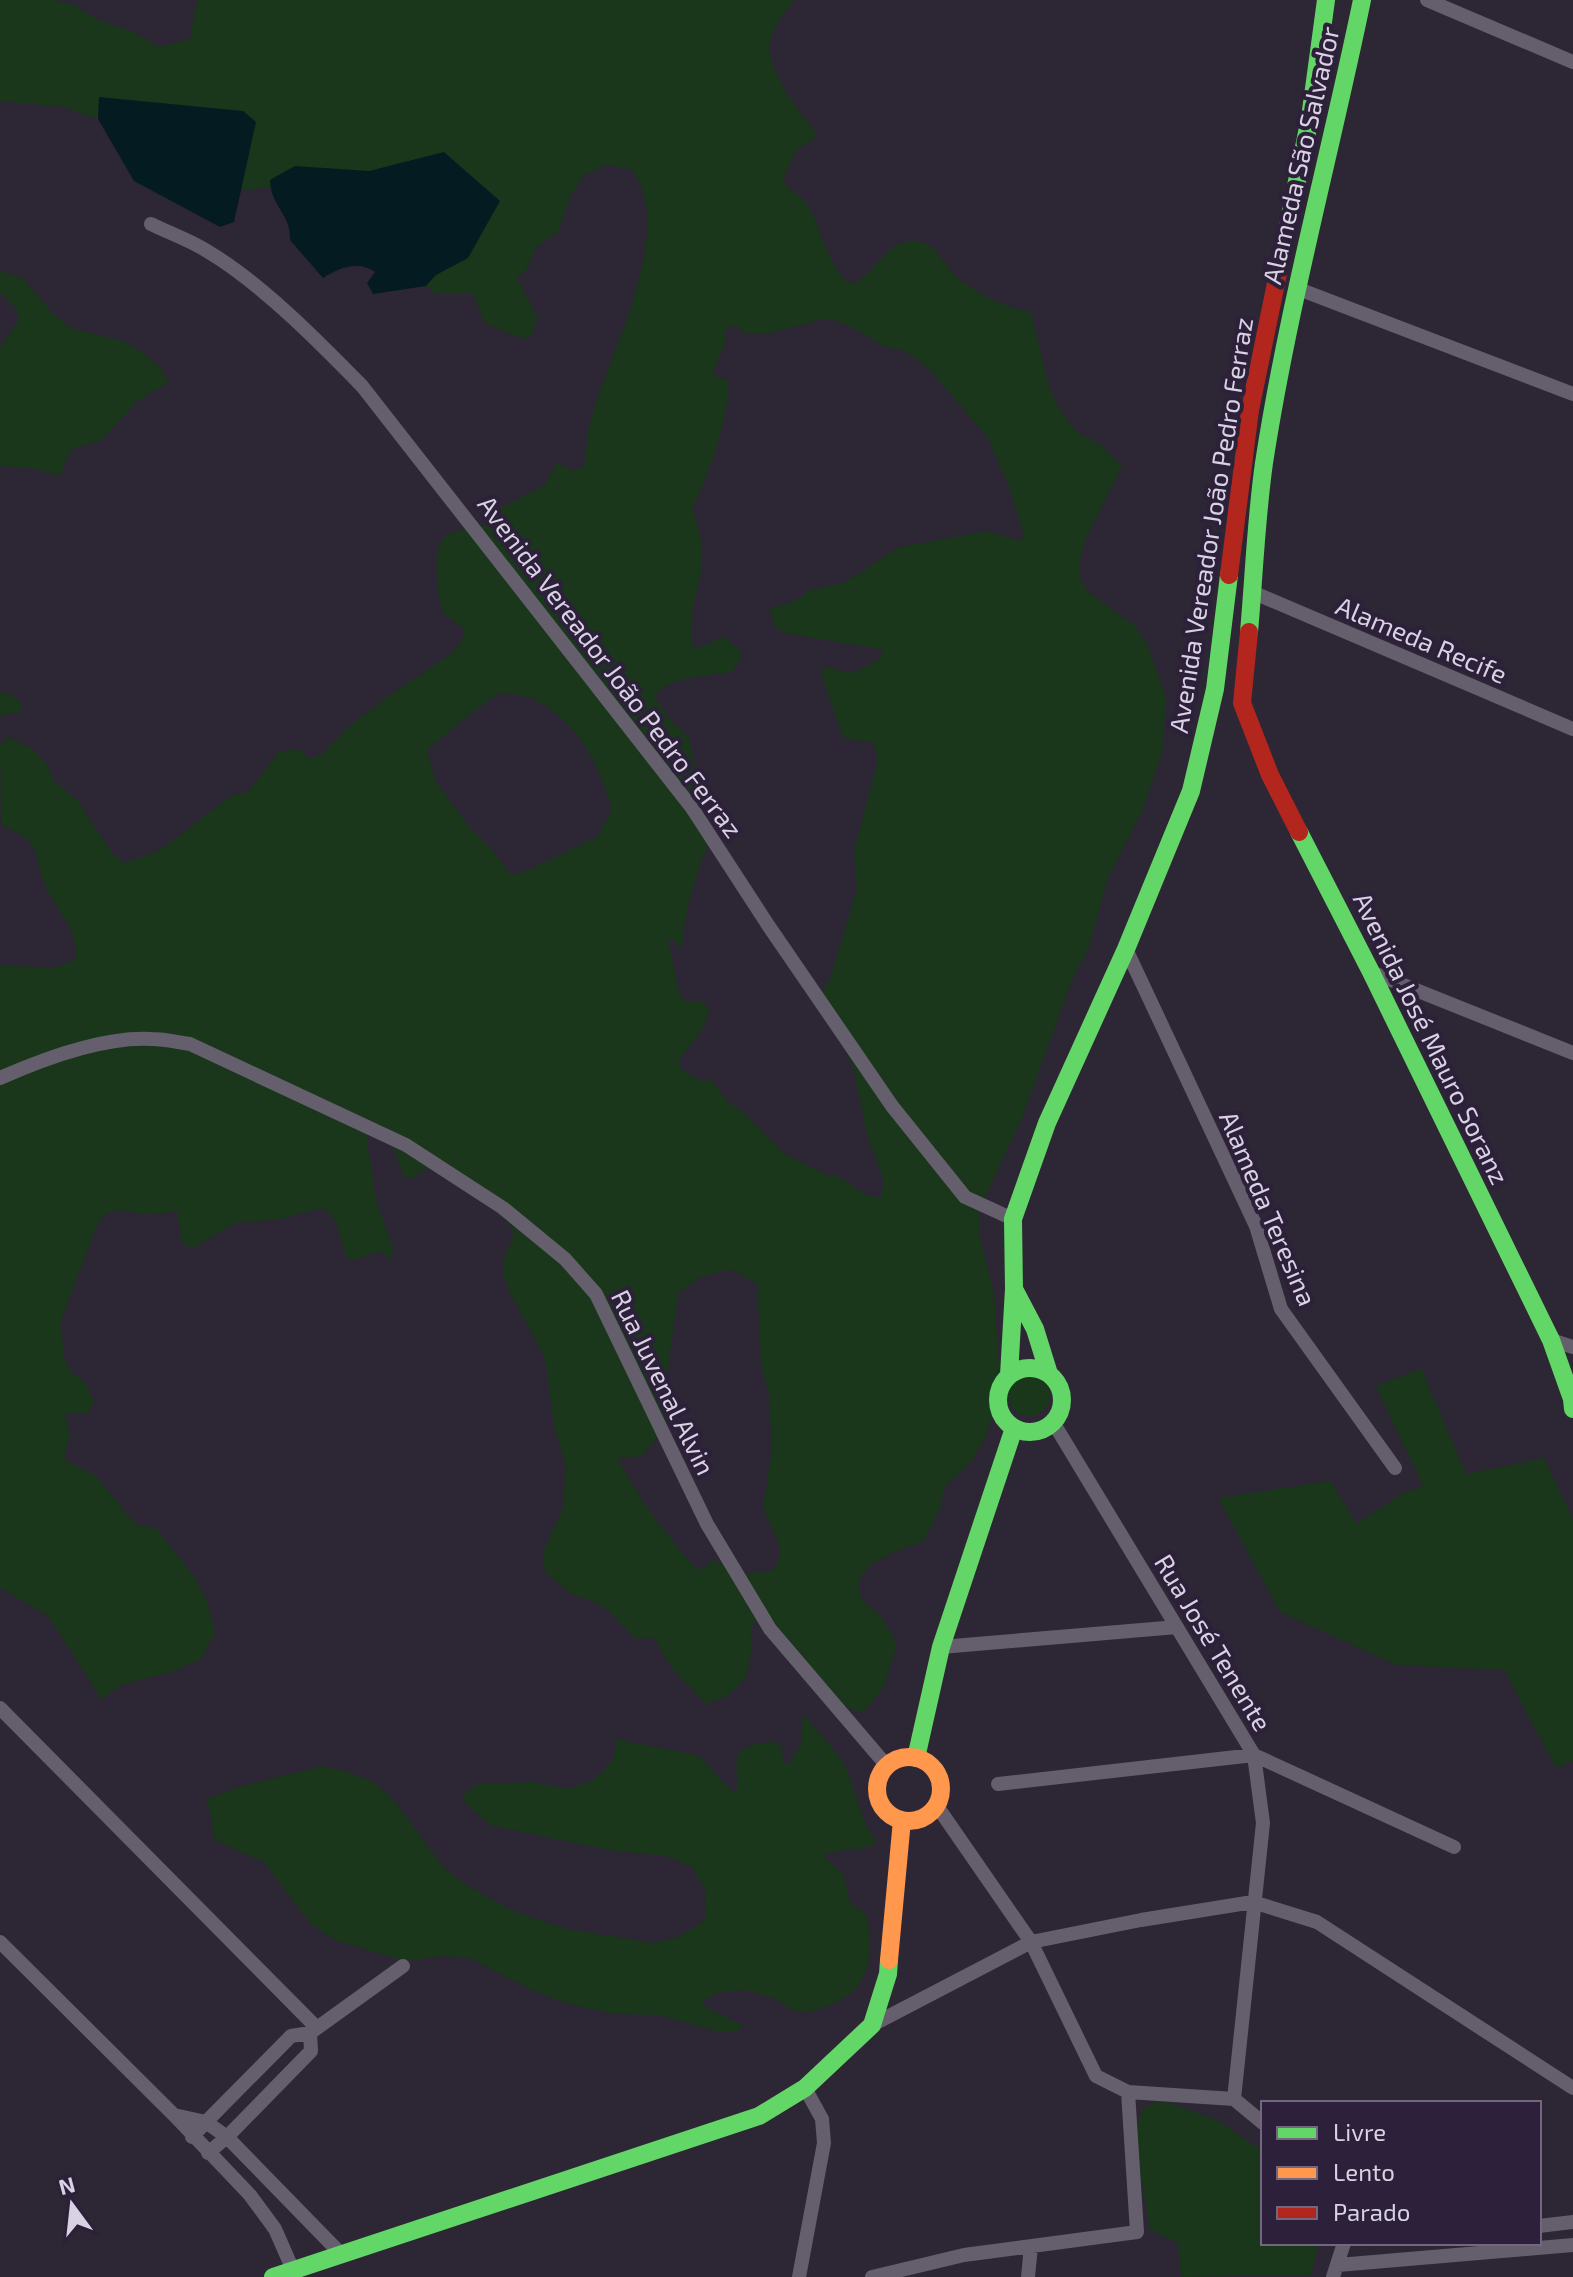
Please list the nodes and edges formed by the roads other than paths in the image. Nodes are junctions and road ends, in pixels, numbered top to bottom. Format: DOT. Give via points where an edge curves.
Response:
graph roads {
  1 [pos="1326,0"];
  2 [pos="1362,0"];
  3 [pos="1427,0"];
  4 [pos="1573,62"];
  5 [pos="151,224"];
  6 [pos="1296,288"];
  7 [pos="1573,394"];
  8 [pos="1252,592"];
  9 [pos="1242,703"];
  10 [pos="1573,729"];
  11 [pos="1126,949"];
  12 [pos="1371,972"];
  13 [pos="1573,1053"];
  14 [pos="0,1078"];
  15 [pos="1013,1219"];
  16 [pos="1014,1289"];
  17 [pos="1551,1340"];
  18 [pos="1573,1347"];
  19 [pos="1049,1374"];
  20 [pos="1009,1375"];
  21 [pos="1572,1399"];
  22 [pos="1573,1409"];
  23 [pos="1053,1422"];
  24 [pos="1014,1428"];
  25 [pos="1395,1468"];
  26 [pos="1177,1627"];
  27 [pos="941,1647"];
  28 [pos="0,1708"];
  29 [pos="1254,1755"];
  30 [pos="916,1758"];
  31 [pos="887,1766"];
  32 [pos="998,1784"];
  33 [pos="937,1806"];
  34 [pos="902,1820"];
  35 [pos="1454,1847"];
  36 [pos="1253,1902"];
  37 [pos="0,1942"];
  38 [pos="1031,1942"];
  39 [pos="403,1966"];
  40 [pos="872,2025"];
  41 [pos="314,2031"];
  42 [pos="805,2088"];
  43 [pos="1573,2088"];
  44 [pos="1128,2092"];
  45 [pos="1234,2099"];
  46 [pos="174,2115"];
  47 [pos="1261,2121"];
  48 [pos="206,2122"];
  49 [pos="192,2137"];
  50 [pos="227,2137"];
  51 [pos="208,2153"];
  52 [pos="1573,2222"];
  53 [pos="1541,2226"];
  54 [pos="1343,2245"];
  55 [pos="1573,2245"];
  56 [pos="1031,2246"];
  57 [pos="1484,2248"];
  58 [pos="341,2254"];
  59 [pos="293,2270"];
  60 [pos="1336,2271"];
  61 [pos="273,2277"];
  62 [pos="799,2277"];
  63 [pos="872,2277"];
  64 [pos="1028,2277"];
  1 -- 11 [label="main road, Avenida Vereador João Pedro Ferraz" via="1310,118 1250,410 1215,689 1191,791"];
  2 -- 6 [label="main road, Alameda São Salvador"];
  3 -- 4 [label="street"];
  5 -- 15 [label="street, Avenida Vereador João Pedro Ferraz" via="207,250 255,286 362,386 692,808 892,1106 965,1197"];
  6 -- 7 [label="street"];
  6 -- 8 [label="main road, Alameda São Salvador" via="1264,465"];
  8 -- 9 [label="main road, Alameda São Salvador"];
  8 -- 10 [label="street, Alameda Recife"];
  9 -- 12 [label="main road, Avenida José Mauro Soranz" via="1270,775"];
  11 -- 15 [label="main road, Avenida Vereador João Pedro Ferraz" via="1047,1123"];
  11 -- 25 [label="street, Alameda Teresina" via="1256,1226 1281,1309"];
  12 -- 13 [label="street"];
  12 -- 17 [label="main road, Avenida José Mauro Soranz"];
  14 -- 31 [label="street, Rua Juvenal Alvin" via="112,1043 150,1039 190,1044 406,1145 503,1208 565,1259 596,1294 707,1524 770,1629"];
  15 -- 16 [label="main road, Avenida Vereador João Pedro Ferraz"];
  16 -- 19 [label="main road, Avenida Vereador João Pedro Ferraz" via="1035,1329"];
  16 -- 20 [label="main road, Avenida Vereador João Pedro Ferraz"];
  17 -- 18 [label="street"];
  17 -- 21 [label="main road, Avenida José Mauro Soranz"];
  19 -- 20 [label="main road" via="1029,1368"];
  19 -- 23 [label="main road" via="1062,1402"];
  20 -- 24 [label="main road" via="998,1403"];
  21 -- 22 [label="main road, Avenida José Mauro Soranz"];
  23 -- 24 [label="main road" via="1035,1432"];
  23 -- 26 [label="street, Rua José Tenente"];
  24 -- 27 [label="main road"];
  26 -- 27 [label="street"];
  26 -- 29 [label="street, Rua José Tenente"];
  27 -- 30 [label="main road"];
  28 -- 41 [label="street"];
  29 -- 32 [label="street"];
  29 -- 35 [label="street"];
  29 -- 36 [label="street, Rua José Tenente" via="1263,1823"];
  30 -- 31 [label="main road"];
  30 -- 33 [label="main road" via="939,1777"];
  31 -- 34 [label="main road" via="877,1786 878,1797 890,1815"];
  33 -- 34 [label="main road" via="921,1819"];
  33 -- 38 [label="street"];
  34 -- 40 [label="main road" via="888,1974"];
  36 -- 38 [label="street"];
  36 -- 43 [label="street" via="1317,1922"];
  36 -- 45 [label="street, Rua José Tenente"];
  37 -- 46 [label="street"];
  38 -- 40 [label="street"];
  38 -- 44 [label="street" via="1096,2076"];
  39 -- 41 [label="street"];
  40 -- 42 [label="main road"];
  41 -- 48 [label="street" via="291,2036"];
  41 -- 50 [label="street" via="311,2051"];
  42 -- 58 [label="main road" via="759,2116"];
  42 -- 62 [label="street" via="822,2119 824,2143"];
  44 -- 45 [label="street"];
  44 -- 56 [label="street" via="1137,2232"];
  45 -- 47 [label="street"];
  46 -- 48 [label="street"];
  46 -- 49 [label="street"];
  48 -- 49 [label="street"];
  48 -- 50 [label="street"];
  49 -- 51 [label="street"];
  50 -- 51 [label="street"];
  50 -- 58 [label="street"];
  51 -- 59 [label="street" via="275,2229"];
  52 -- 53 [label="street"];
  54 -- 60 [label="street"];
  55 -- 57 [label="street"];
  56 -- 63 [label="street"];
  56 -- 64 [label="street"];
  57 -- 60 [label="street"];
  58 -- 59 [label="main road"];
  59 -- 61 [label="main road"];
}
